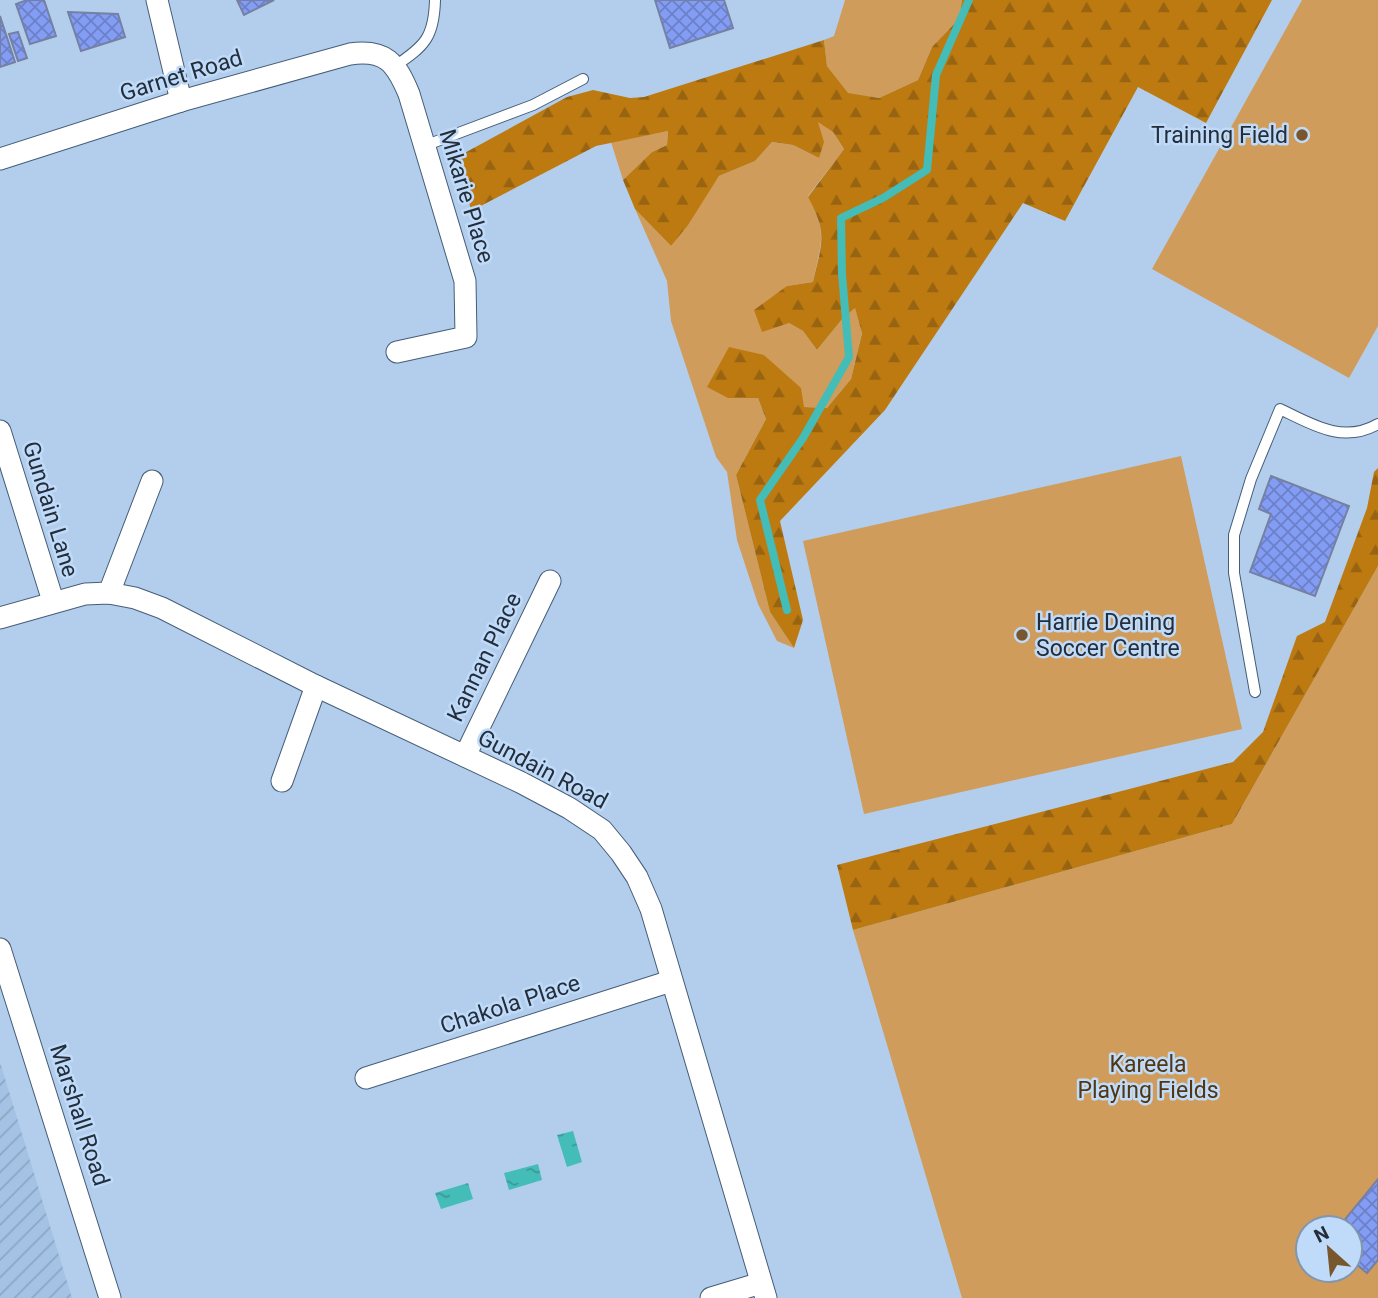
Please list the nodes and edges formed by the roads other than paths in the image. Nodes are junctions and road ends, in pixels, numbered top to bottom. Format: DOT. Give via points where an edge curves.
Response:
graph roads {
  1 [pos="157,0"];
  2 [pos="435,0"];
  3 [pos="388,60"];
  4 [pos="583,79"];
  5 [pos="181,101"];
  6 [pos="424,146"];
  7 [pos="0,159"];
  8 [pos="397,352"];
  9 [pos="1378,424"];
  10 [pos="0,431"];
  11 [pos="152,481"];
  12 [pos="550,582"];
  13 [pos="109,593"];
  14 [pos="53,601"];
  15 [pos="0,618"];
  16 [pos="316,686"];
  17 [pos="1255,692"];
  18 [pos="465,756"];
  19 [pos="282,781"];
  20 [pos="0,949"];
  21 [pos="4,977"];
  22 [pos="671,981"];
  23 [pos="366,1078"];
  24 [pos="764,1290"];
  25 [pos="110,1298"];
  26 [pos="711,1298"];
  1 -- 5 [label="street"];
  2 -- 3 [label="lane" via="429,38 417,52"];
  3 -- 5 [label="street, Garnet Road" via="367,51 350,54"];
  3 -- 6 [label="street, Mikarie Place" via="409,94"];
  4 -- 6 [label="lane" via="533,105"];
  5 -- 7 [label="street, Garnet Road"];
  6 -- 8 [label="street, Mikarie Place" via="466,281 466,337"];
  9 -- 17 [label="lane" via="1354,433 1338,433 1280,409 1234,536 1234,573"];
  10 -- 14 [label="street, Gundain Lane"];
  11 -- 13 [label="street"];
  12 -- 18 [label="street, Kannan Place"];
  13 -- 14 [label="street, Gundain Road"];
  13 -- 16 [label="street, Gundain Road" via="162,608"];
  14 -- 15 [label="street, Gundain Road"];
  16 -- 18 [label="street, Gundain Road"];
  16 -- 19 [label="street"];
  18 -- 22 [label="street, Gundain Road" via="569,807 602,830 637,877"];
  20 -- 21 [label="street, Marshall Road"];
  21 -- 25 [label="street, Marshall Road"];
  22 -- 23 [label="street, Chakola Place"];
  22 -- 24 [label="street, Gundain Road"];
  24 -- 26 [label="street"];
}
